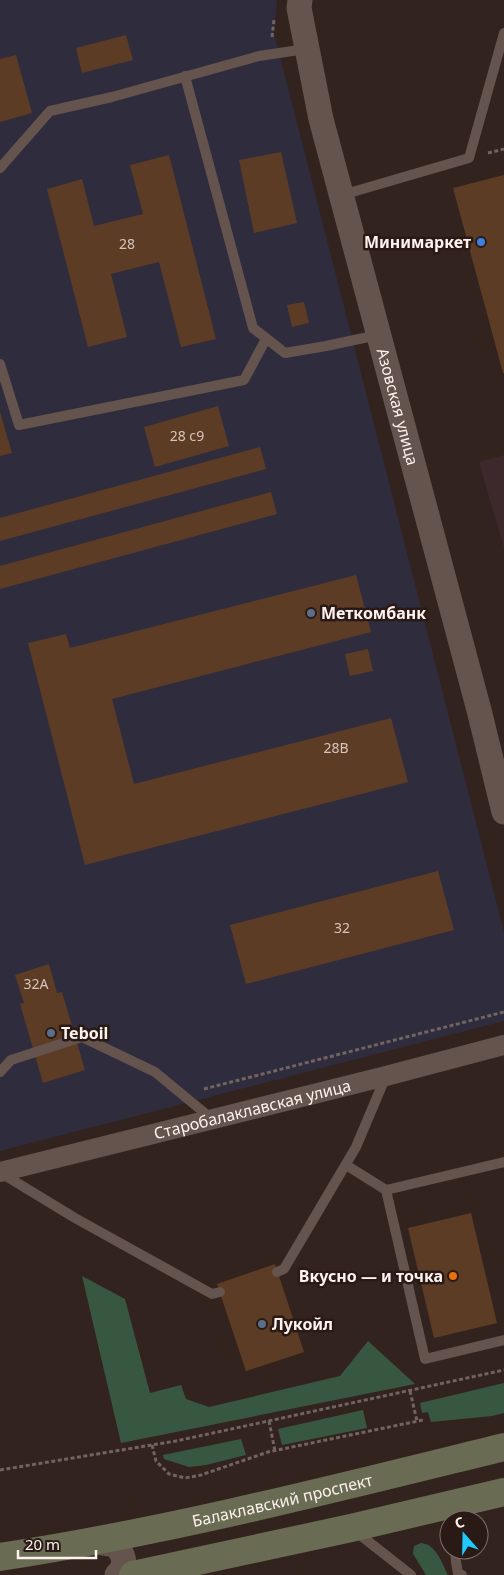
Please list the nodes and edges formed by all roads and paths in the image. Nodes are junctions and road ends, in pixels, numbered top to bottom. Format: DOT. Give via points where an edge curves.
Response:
graph roads {
  1 [pos="300,0"];
  2 [pos="274,18"];
  3 [pos="504,33"];
  4 [pos="307,49"];
  5 [pos="269,54"];
  6 [pos="185,76"];
  7 [pos="0,168"];
  8 [pos="342,195"];
  9 [pos="379,335"];
  10 [pos="266,339"];
  11 [pos="0,364"];
  12 [pos="504,812"];
  13 [pos="504,1012"];
  14 [pos="504,1045"];
  15 [pos="0,1072"];
  16 [pos="386,1076"];
  17 [pos="182,1095"];
  18 [pos="212,1119"];
  19 [pos="504,1162"];
  20 [pos="346,1165"];
  21 [pos="0,1172"];
  22 [pos="386,1190"];
  23 [pos="277,1272"];
  24 [pos="220,1292"];
  25 [pos="504,1340"];
  26 [pos="504,1370"];
  27 [pos="410,1391"];
  28 [pos="424,1420"];
  29 [pos="269,1421"];
  30 [pos="417,1421"];
  31 [pos="152,1445"];
  32 [pos="504,1447"];
  33 [pos="275,1451"];
  34 [pos="0,1470"];
  35 [pos="504,1492"];
  36 [pos="351,1528"];
  37 [pos="95,1542"];
  38 [pos="0,1557"];
  39 [pos="456,1560"];
  40 [pos="117,1575"];
  41 [pos="133,1575"];
  42 [pos="411,1575"];
  43 [pos="462,1575"];
  1 -- 4 [label="street, Азовская улица"];
  2 -- 5 [label="path"];
  3 -- 8 [label="lane" via="469,158"];
  4 -- 5 [label="lane"];
  4 -- 8 [label="street, Азовская улица"];
  5 -- 6 [label="lane"];
  6 -- 7 [label="lane" via="50,111"];
  6 -- 10 [label="lane" via="253,328"];
  8 -- 9 [label="street, Азовская улица"];
  9 -- 10 [label="lane" via="284,353"];
  9 -- 12 [label="street, Азовская улица"];
  10 -- 11 [label="lane" via="244,380 19,425"];
  13 -- 17 [label="path"];
  14 -- 16 [label="street, Старобалаклавская улица"];
  15 -- 17 [label="lane" via="11,1060 82,1038 155,1072"];
  16 -- 18 [label="street, Старобалаклавская улица"];
  16 -- 20 [label="lane"];
  17 -- 18 [label="lane"];
  18 -- 21 [label="street, Старобалаклавская улица"];
  19 -- 22 [label="lane"];
  20 -- 22 [label="lane"];
  20 -- 23 [label="lane" via="284,1269"];
  21 -- 24 [label="lane" via="212,1294"];
  22 -- 25 [label="lane" via="425,1358"];
  26 -- 27 [label="path"];
  27 -- 29 [label="path"];
  27 -- 30 [label="path"];
  28 -- 33 [label="path"];
  29 -- 31 [label="path"];
  29 -- 33 [label="path"];
  31 -- 33 [label="path" via="156,1461 169,1474 185,1478"];
  31 -- 34 [label="path"];
  32 -- 37 [label="main road, Балаклавский проспект" via="194,1522"];
  35 -- 36 [label="main road" via="454,1508"];
  36 -- 41 [label="main road"];
  36 -- 42 [label="lane"];
  37 -- 38 [label="main road, Балаклавский проспект"];
  37 -- 40 [label="street" via="115,1545 122,1552 124,1563"];
  39 -- 43 [label="lane" via="458,1573"];
}
